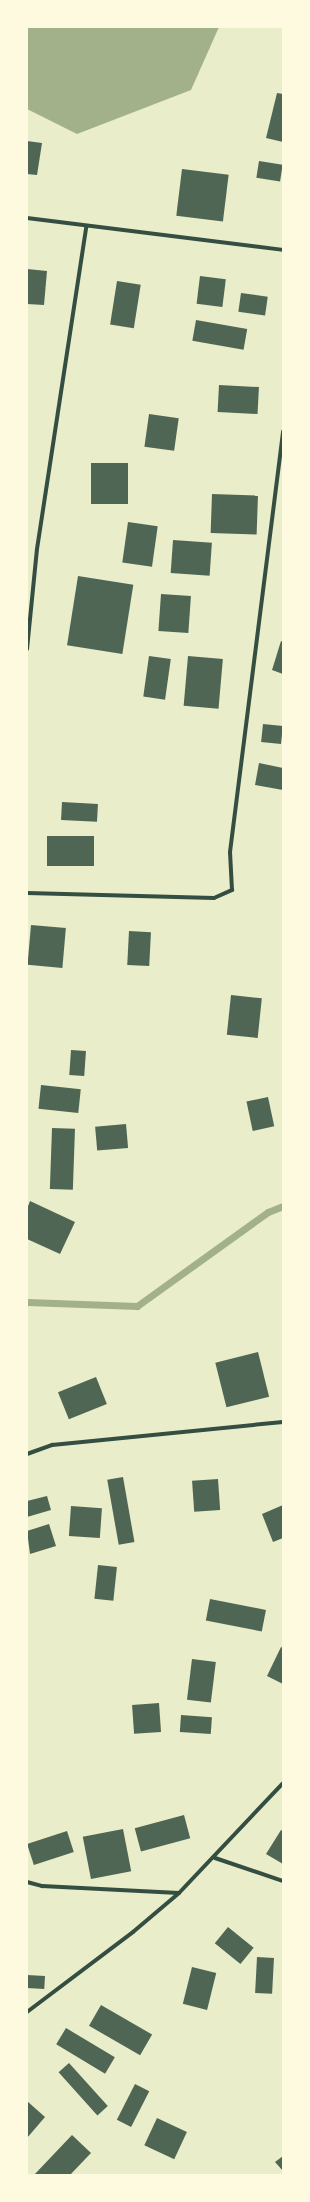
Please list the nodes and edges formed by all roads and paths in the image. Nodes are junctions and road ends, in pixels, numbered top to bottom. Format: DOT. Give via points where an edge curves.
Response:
graph roads {
  1 [pos="27,218"];
  2 [pos="86,227"];
  3 [pos="283,250"];
  4 [pos="283,431"];
  5 [pos="27,649"];
  6 [pos="27,893"];
  7 [pos="283,1422"];
  8 [pos="27,1454"];
  9 [pos="283,1783"];
  10 [pos="215,1858"];
  11 [pos="283,1881"];
  12 [pos="27,1882"];
  13 [pos="179,1893"];
  14 [pos="27,2012"];
  1 -- 2 [label="street"];
  2 -- 3 [label="street"];
  2 -- 5 [label="street" via="37,549"];
  4 -- 6 [label="street" via="230,852 232,890 214,898"];
  7 -- 8 [label="street" via="52,1445"];
  9 -- 10 [label="street"];
  10 -- 11 [label="street"];
  10 -- 13 [label="street"];
  12 -- 13 [label="street" via="42,1886"];
  13 -- 14 [label="street" via="133,1932"];
}
